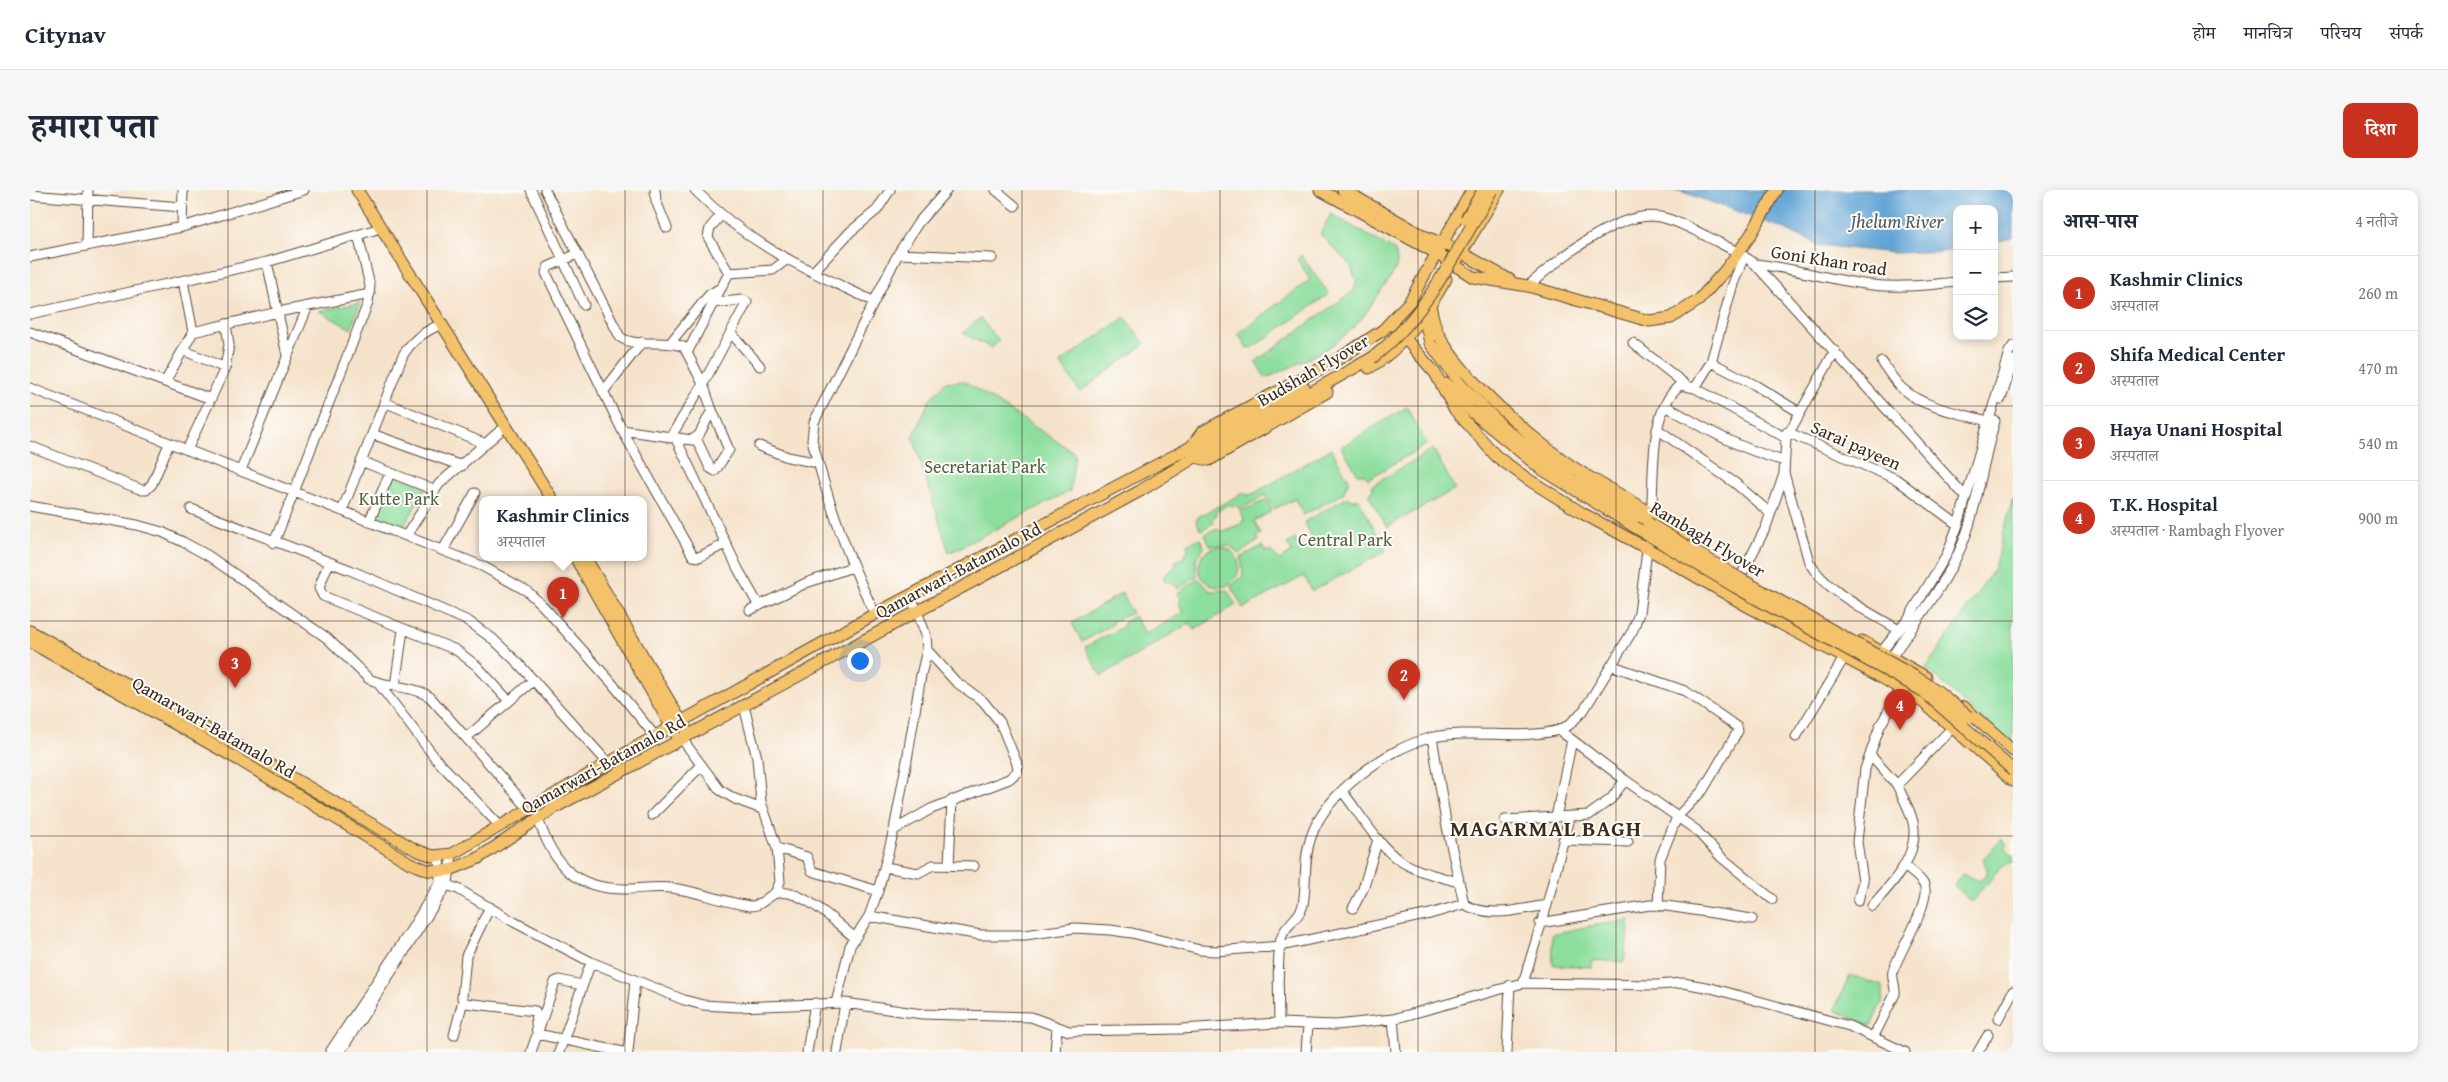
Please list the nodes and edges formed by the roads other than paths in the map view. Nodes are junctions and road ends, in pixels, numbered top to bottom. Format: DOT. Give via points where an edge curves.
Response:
graph roads {
  1 [pos="88,190"];
  2 [pos="183,190"];
  3 [pos="304,190"];
  4 [pos="349,190"];
  5 [pos="357,190"];
  6 [pos="531,190"];
  7 [pos="545,190"];
  8 [pos="655,190"];
  9 [pos="695,190"];
  10 [pos="890,190"];
  11 [pos="947,190"];
  12 [pos="996,190"];
  13 [pos="1320,190"];
  14 [pos="1343,190"];
  15 [pos="1472,190"];
  16 [pos="1483,190"];
  17 [pos="1492,190"];
  18 [pos="1499,190"];
  19 [pos="1777,190"];
  20 [pos="30,195"];
  21 [pos="88,201"];
  22 [pos="1015,206"];
  23 [pos="182,207"];
  24 [pos="721,216"];
  25 [pos="182,227"];
  26 [pos="667,228"];
  27 [pos="374,230"];
  28 [pos="358,235"];
  29 [pos="87,246"];
  30 [pos="1439,248"];
  31 [pos="577,254"];
  32 [pos="898,254"];
  33 [pos="1462,254"];
  34 [pos="1741,254"];
  35 [pos="30,257"];
  36 [pos="992,258"];
  37 [pos="564,260"];
  38 [pos="786,260"];
  39 [pos="267,262"];
  40 [pos="1755,264"];
  41 [pos="1454,265"];
  42 [pos="813,272"];
  43 [pos="729,273"];
  44 [pos="2013,277"];
  45 [pos="1998,278"];
  46 [pos="183,281"];
  47 [pos="1953,282"];
  48 [pos="1516,283"];
  49 [pos="1528,286"];
  50 [pos="722,287"];
  51 [pos="370,294"];
  52 [pos="873,300"];
  53 [pos="713,303"];
  54 [pos="584,305"];
  55 [pos="308,306"];
  56 [pos="1427,311"];
  57 [pos="278,312"];
  58 [pos="30,314"];
  59 [pos="1391,322"];
  60 [pos="226,324"];
  61 [pos="435,326"];
  62 [pos="30,332"];
  63 [pos="193,332"];
  64 [pos="731,333"];
  65 [pos="1406,339"];
  66 [pos="642,342"];
  67 [pos="671,342"];
  68 [pos="1633,343"];
  69 [pos="2013,346"];
  70 [pos="184,350"];
  71 [pos="688,351"];
  72 [pos="1835,351"];
  73 [pos="287,355"];
  74 [pos="2013,361"];
  75 [pos="1711,362"];
  76 [pos="1882,362"];
  77 [pos="760,366"];
  78 [pos="225,368"];
  79 [pos="1461,368"];
  80 [pos="1435,373"];
  81 [pos="165,382"];
  82 [pos="703,384"];
  83 [pos="1690,386"];
  84 [pos="30,388"];
  85 [pos="603,392"];
  86 [pos="211,399"];
  87 [pos="384,402"];
  88 [pos="1666,406"];
  89 [pos="712,410"];
  90 [pos="1799,412"];
  91 [pos="1489,414"];
  92 [pos="1988,421"];
  93 [pos="1657,429"];
  94 [pos="622,430"];
  95 [pos="500,431"];
  96 [pos="372,434"];
  97 [pos="1786,435"];
  98 [pos="696,438"];
  99 [pos="673,439"];
  100 [pos="169,444"];
  101 [pos="486,444"];
  102 [pos="1209,444"];
  103 [pos="30,446"];
  104 [pos="759,446"];
  105 [pos="187,450"];
  106 [pos="1192,452"];
  107 [pos="361,461"];
  108 [pos="1784,461"];
  109 [pos="818,463"];
  110 [pos="462,466"];
  111 [pos="241,470"];
  112 [pos="390,472"];
  113 [pos="1784,473"];
  114 [pos="434,490"];
  115 [pos="294,492"];
  116 [pos="475,493"];
  117 [pos="541,496"];
  118 [pos="550,496"];
  119 [pos="1966,497"];
  120 [pos="30,506"];
  121 [pos="191,509"];
  122 [pos="342,511"];
  123 [pos="1770,513"];
  124 [pos="1652,514"];
  125 [pos="369,522"];
  126 [pos="1958,525"];
  127 [pos="406,536"];
  128 [pos="274,543"];
  129 [pos="726,544"];
  130 [pos="1647,548"];
  131 [pos="443,550"];
  132 [pos="577,561"];
  133 [pos="588,561"];
  134 [pos="329,562"];
  135 [pos="852,567"];
  136 [pos="1742,574"];
  137 [pos="911,596"];
  138 [pos="759,606"];
  139 [pos="750,610"];
  140 [pos="918,611"];
  141 [pos="875,614"];
  142 [pos="403,630"];
  143 [pos="1899,630"];
  144 [pos="30,631"];
  145 [pos="30,642"];
  146 [pos="927,650"];
  147 [pos="1887,654"];
  148 [pos="1844,658"];
  149 [pos="1613,666"];
  150 [pos="1867,670"];
  151 [pos="1879,676"];
  152 [pos="534,680"];
  153 [pos="378,683"];
  154 [pos="395,686"];
  155 [pos="1901,689"];
  156 [pos="509,701"];
  157 [pos="744,706"];
  158 [pos="676,725"];
  159 [pos="1954,727"];
  160 [pos="1559,730"];
  161 [pos="655,736"];
  162 [pos="467,737"];
  163 [pos="686,737"];
  164 [pos="1432,737"];
  165 [pos="1796,737"];
  166 [pos="1572,740"];
  167 [pos="2013,751"];
  168 [pos="1870,755"];
  169 [pos="2013,756"];
  170 [pos="608,763"];
  171 [pos="701,766"];
  172 [pos="2013,770"];
  173 [pos="1625,780"];
  174 [pos="2013,780"];
  175 [pos="1898,785"];
  176 [pos="1342,791"];
  177 [pos="952,800"];
  178 [pos="762,809"];
  179 [pos="652,814"];
  180 [pos="534,815"];
  181 [pos="1556,817"];
  182 [pos="1677,817"];
  183 [pos="1569,818"];
  184 [pos="1505,820"];
  185 [pos="501,826"];
  186 [pos="894,830"];
  187 [pos="1378,839"];
  188 [pos="1563,840"];
  189 [pos="1628,842"];
  190 [pos="777,848"];
  191 [pos="452,854"];
  192 [pos="439,855"];
  193 [pos="949,865"];
  194 [pos="974,866"];
  195 [pos="1905,866"];
  196 [pos="885,867"];
  197 [pos="445,877"];
  198 [pos="1458,882"];
  199 [pos="878,891"];
  200 [pos="775,894"];
  201 [pos="1772,899"];
  202 [pos="1858,901"];
  203 [pos="1464,904"];
  204 [pos="1547,905"];
  205 [pos="1658,906"];
  206 [pos="1872,906"];
  207 [pos="490,907"];
  208 [pos="1353,908"];
  209 [pos="868,916"];
  210 [pos="1752,919"];
  211 [pos="1540,923"];
  212 [pos="854,937"];
  213 [pos="1280,946"];
  214 [pos="591,962"];
  215 [pos="635,981"];
  216 [pos="1523,983"];
  217 [pos="582,985"];
  218 [pos="1510,985"];
  219 [pos="2013,991"];
  220 [pos="463,1001"];
  221 [pos="815,1003"];
  222 [pos="840,1003"];
  223 [pos="1393,1019"];
  224 [pos="1998,1019"];
  225 [pos="1279,1023"];
  226 [pos="1308,1024"];
  227 [pos="1057,1028"];
  228 [pos="537,1034"];
  229 [pos="454,1036"];
  230 [pos="1874,1036"];
  231 [pos="1988,1036"];
  232 [pos="563,1040"];
  233 [pos="330,1052"];
  234 [pos="340,1052"];
  235 [pos="531,1052"];
  236 [pos="558,1052"];
  237 [pos="624,1052"];
  238 [pos="628,1052"];
  239 [pos="808,1052"];
  240 [pos="837,1052"];
  241 [pos="1055,1052"];
  242 [pos="1306,1052"];
  243 [pos="1396,1052"];
  244 [pos="1507,1052"];
  245 [pos="1905,1052"];
  246 [pos="1978,1052"];
  1 -- 21 [label="street"];
  2 -- 23 [label="street"];
  3 -- 25 [label="street"];
  4 -- 27 [label="main road"];
  5 -- 118 [label="main road"];
  6 -- 37 [label="street"];
  7 -- 31 [label="street"];
  8 -- 26 [label="street"];
  9 -- 24 [label="street"];
  10 -- 42 [label="street" via="877,210 850,232"];
  11 -- 32 [label="street" via="918,223"];
  12 -- 22 [label="street"];
  13 -- 30 [label="main road"];
  14 -- 30 [label="main road" via="1424,236"];
  15 -- 30 [label="main road"];
  16 -- 102 [label="main road, Budshah Flyover, bridge" via="1413,312 1385,341"];
  17 -- 102 [label="main road, Budshah Flyover, bridge" via="1418,314 1390,345 1372,358"];
  18 -- 33 [label="main road"];
  19 -- 34 [label="main road"];
  20 -- 21 [label="street"];
  21 -- 23 [label="street"];
  21 -- 29 [label="street"];
  23 -- 25 [label="street"];
  24 -- 38 [label="street"];
  24 -- 43 [label="street" via="710,228 708,237"];
  25 -- 29 [label="street"];
  27 -- 28 [label="street"];
  27 -- 61 [label="main road"];
  28 -- 39 [label="street"];
  28 -- 51 [label="street"];
  29 -- 35 [label="street"];
  30 -- 33 [label="main road"];
  30 -- 41 [label="main road"];
  30 -- 59 [label="main road" via="1410,301"];
  31 -- 37 [label="street"];
  31 -- 66 [label="street" via="620,337"];
  32 -- 36 [label="street"];
  32 -- 52 [label="street"];
  33 -- 41 [label="main road"];
  33 -- 48 [label="main road"];
  34 -- 40 [label="street"];
  34 -- 49 [label="street" via="1661,217 1634,218 1590,240"];
  34 -- 49 [label="main road" via="1698,300 1671,318 1656,321 1633,318"];
  34 -- 75 [label="street"];
  37 -- 54 [label="street"];
  37 -- 85 [label="street" via="548,267 546,273"];
  38 -- 42 [label="street"];
  38 -- 43 [label="street" via="773,270"];
  39 -- 46 [label="street"];
  39 -- 57 [label="street"];
  40 -- 47 [label="street, Goni Khan road" via="1877,286"];
  40 -- 72 [label="street"];
  41 -- 48 [label="main road" via="1473,277"];
  41 -- 56 [label="main road"];
  42 -- 52 [label="street"];
  43 -- 50 [label="street"];
  44 -- 45 [label="street"];
  46 -- 58 [label="street"];
  46 -- 63 [label="street"];
  48 -- 49 [label="main road"];
  50 -- 53 [label="street"];
  50 -- 67 [label="street" via="709,295"];
  51 -- 55 [label="street"];
  51 -- 115 [label="street"];
  52 -- 109 [label="street" via="814,422 812,440"];
  53 -- 64 [label="street" via="747,302"];
  53 -- 71 [label="street"];
  55 -- 57 [label="street"];
  55 -- 73 [label="street"];
  56 -- 65 [label="main road"];
  56 -- 79 [label="main road"];
  56 -- 91 [label="main road, Rambagh Flyover" via="1430,342 1461,386"];
  57 -- 60 [label="street"];
  57 -- 73 [label="street"];
  59 -- 65 [label="main road"];
  59 -- 106 [label="main road" via="1340,358 1202,432"];
  60 -- 63 [label="street"];
  60 -- 78 [label="street" via="229,345"];
  61 -- 87 [label="street" via="411,342"];
  61 -- 95 [label="main road"];
  62 -- 81 [label="street"];
  63 -- 70 [label="street"];
  64 -- 77 [label="street"];
  64 -- 82 [label="street"];
  65 -- 80 [label="main road"];
  65 -- 106 [label="main road" via="1374,364 1209,460"];
  66 -- 67 [label="street"];
  66 -- 85 [label="street"];
  67 -- 71 [label="street"];
  68 -- 83 [label="street, Sarai payeen"];
  69 -- 92 [label="street"];
  70 -- 78 [label="street"];
  70 -- 81 [label="street"];
  71 -- 82 [label="street"];
  72 -- 90 [label="street"];
  72 -- 119 [label="street"];
  73 -- 111 [label="street"];
  74 -- 147 [label="street" via="1959,551 1932,601"];
  75 -- 83 [label="street"];
  75 -- 90 [label="street, Sarai payeen"];
  76 -- 92 [label="street" via="1903,390 1914,398"];
  78 -- 86 [label="street"];
  79 -- 91 [label="main road"];
  79 -- 124 [label="main road" via="1559,456 1583,474"];
  80 -- 130 [label="main road" via="1455,410 1496,456 1561,501"];
  80 -- 172 [label="main road, Rambagh Flyover, bridge" via="1471,411 1565,486 1735,587 1923,691"];
  81 -- 86 [label="street"];
  82 -- 89 [label="street"];
  82 -- 99 [label="street"];
  83 -- 88 [label="street" via="1676,388"];
  83 -- 97 [label="street, Sarai payeen"];
  84 -- 100 [label="street"];
  85 -- 94 [label="street"];
  86 -- 105 [label="street"];
  87 -- 96 [label="street"];
  87 -- 101 [label="street"];
  88 -- 93 [label="street"];
  88 -- 108 [label="street" via="1726,441"];
  89 -- 98 [label="street"];
  89 -- 98 [label="street" via="729,450 715,471 710,468"];
  90 -- 97 [label="street"];
  91 -- 169 [label="main road, Rambagh Flyover, bridge" via="1522,444 1571,479 1935,689"];
  92 -- 119 [label="street"];
  93 -- 123 [label="street"];
  93 -- 124 [label="street"];
  94 -- 99 [label="street"];
  94 -- 129 [label="street" via="693,556 697,558"];
  95 -- 101 [label="street"];
  95 -- 117 [label="main road"];
  96 -- 107 [label="street"];
  96 -- 110 [label="street"];
  97 -- 108 [label="street"];
  97 -- 126 [label="street, Sarai payeen" via="1896,479"];
  98 -- 99 [label="street"];
  99 -- 129 [label="street"];
  100 -- 103 [label="street" via="152,484 146,490"];
  100 -- 105 [label="street"];
  101 -- 110 [label="street"];
  102 -- 106 [label="main road, Budshah Flyover"];
  104 -- 109 [label="street" via="788,457"];
  105 -- 111 [label="street"];
  106 -- 137 [label="main road, Qamarwari-Batamalo Rd"];
  106 -- 140 [label="main road, Qamarwari-Batamalo Rd" via="1140,491"];
  107 -- 112 [label="street"];
  107 -- 122 [label="street"];
  108 -- 113 [label="street"];
  109 -- 135 [label="street"];
  110 -- 114 [label="street"];
  111 -- 115 [label="street"];
  112 -- 114 [label="street"];
  112 -- 125 [label="street"];
  113 -- 123 [label="street"];
  113 -- 143 [label="street" via="1814,571 1831,587"];
  114 -- 127 [label="street"];
  115 -- 122 [label="street"];
  115 -- 128 [label="street"];
  116 -- 131 [label="street"];
  119 -- 126 [label="street"];
  120 -- 153 [label="street" via="136,525 183,542 327,638 362,673"];
  121 -- 128 [label="street"];
  122 -- 125 [label="street"];
  123 -- 136 [label="street" via="1766,528"];
  124 -- 130 [label="street"];
  124 -- 136 [label="main road" via="1690,543"];
  125 -- 127 [label="street"];
  126 -- 143 [label="street" via="1936,575"];
  127 -- 131 [label="street"];
  128 -- 134 [label="street"];
  129 -- 138 [label="street"];
  130 -- 148 [label="main road"];
  130 -- 149 [label="street" via="1639,613"];
  131 -- 161 [label="street" via="482,566 527,591 611,682"];
  132 -- 158 [label="main road"];
  133 -- 158 [label="main road"];
  134 -- 142 [label="street" via="319,588 322,596"];
  134 -- 152 [label="street" via="468,621 493,639"];
  135 -- 138 [label="street" via="806,583"];
  135 -- 141 [label="street"];
  136 -- 147 [label="main road"];
  137 -- 140 [label="street"];
  137 -- 141 [label="main road, Qamarwari-Batamalo Rd"];
  138 -- 139 [label="street"];
  140 -- 146 [label="street"];
  140 -- 157 [label="main road, Qamarwari-Batamalo Rd"];
  141 -- 158 [label="main road, Qamarwari-Batamalo Rd"];
  142 -- 154 [label="street"];
  142 -- 156 [label="street" via="466,657"];
  143 -- 147 [label="street"];
  144 -- 192 [label="main road, Qamarwari-Batamalo Rd" via="245,750 416,850"];
  145 -- 197 [label="main road, Qamarwari-Batamalo Rd" via="239,760 410,863"];
  146 -- 177 [label="street" via="956,682 983,701 1000,722 1018,766 1014,776"];
  146 -- 186 [label="street"];
  147 -- 150 [label="street"];
  147 -- 151 [label="street"];
  147 -- 167 [label="main road" via="1938,684"];
  148 -- 150 [label="main road"];
  148 -- 165 [label="street"];
  149 -- 160 [label="street" via="1584,710"];
  149 -- 182 [label="street" via="1677,687 1737,727 1738,735 1712,776"];
  150 -- 151 [label="main road"];
  151 -- 155 [label="main road"];
  152 -- 156 [label="street"];
  152 -- 170 [label="street"];
  153 -- 154 [label="street"];
  153 -- 185 [label="street" via="453,778"];
  154 -- 162 [label="street" via="430,697"];
  155 -- 159 [label="main road"];
  155 -- 168 [label="street" via="1880,726"];
  156 -- 162 [label="street"];
  157 -- 163 [label="main road, Qamarwari-Batamalo Rd"];
  157 -- 178 [label="street" via="755,750"];
  158 -- 161 [label="main road, Qamarwari-Batamalo Rd"];
  158 -- 163 [label="main road"];
  159 -- 174 [label="main road"];
  159 -- 175 [label="street"];
  160 -- 164 [label="street"];
  160 -- 166 [label="street"];
  161 -- 170 [label="main road, Qamarwari-Batamalo Rd"];
  162 -- 180 [label="street"];
  163 -- 171 [label="street"];
  163 -- 180 [label="main road, Qamarwari-Batamalo Rd" via="563,804"];
  164 -- 176 [label="street" via="1376,763"];
  164 -- 198 [label="street"];
  166 -- 173 [label="street"];
  166 -- 181 [label="street"];
  168 -- 175 [label="street"];
  168 -- 202 [label="street" via="1863,781 1858,832 1857,850 1863,881"];
  170 -- 180 [label="main road, Qamarwari-Batamalo Rd"];
  171 -- 178 [label="street" via="728,796"];
  171 -- 179 [label="street"];
  173 -- 182 [label="street"];
  173 -- 183 [label="street" via="1600,809 1589,815"];
  175 -- 195 [label="street" via="1914,828"];
  176 -- 187 [label="street"];
  176 -- 213 [label="street" via="1311,835 1302,906 1284,932"];
  177 -- 186 [label="street"];
  177 -- 193 [label="street"];
  178 -- 190 [label="street"];
  180 -- 185 [label="main road, Qamarwari-Batamalo Rd"];
  180 -- 197 [label="main road, Qamarwari-Batamalo Rd" via="477,859"];
  180 -- 200 [label="street" via="552,854 569,872 589,885 618,889 680,889 754,906"];
  181 -- 183 [label="street"];
  181 -- 184 [label="street"];
  182 -- 201 [label="street" via="1696,830 1721,857"];
  182 -- 205 [label="street" via="1660,859"];
  183 -- 188 [label="street"];
  185 -- 191 [label="main road, Qamarwari-Batamalo Rd"];
  186 -- 196 [label="street"];
  187 -- 198 [label="street" via="1396,857 1416,869"];
  187 -- 208 [label="street" via="1363,889"];
  188 -- 189 [label="street"];
  188 -- 204 [label="street"];
  190 -- 199 [label="street" via="807,857 812,871"];
  190 -- 200 [label="street" via="780,882"];
  191 -- 192 [label="main road, Qamarwari-Batamalo Rd"];
  191 -- 197 [label="street"];
  192 -- 197 [label="street"];
  193 -- 194 [label="street"];
  193 -- 196 [label="street" via="934,865 918,873"];
  195 -- 206 [label="street"];
  195 -- 230 [label="street" via="1923,883 1925,890 1918,916 1892,973 1895,994"];
  196 -- 199 [label="street"];
  197 -- 207 [label="street"];
  197 -- 233 [label="street"];
  197 -- 234 [label="street"];
  198 -- 203 [label="street"];
  199 -- 209 [label="street"];
  200 -- 212 [label="street" via="784,893 804,900"];
  203 -- 204 [label="street" via="1486,913"];
  203 -- 213 [label="street"];
  204 -- 211 [label="street"];
  205 -- 210 [label="street"];
  205 -- 211 [label="street" via="1633,907"];
  207 -- 214 [label="street"];
  207 -- 220 [label="street" via="466,956"];
  209 -- 212 [label="street"];
  209 -- 213 [label="street" via="981,935 1025,935 1091,928 1132,933 1200,950"];
  211 -- 216 [label="street"];
  212 -- 222 [label="street" via="846,956"];
  213 -- 225 [label="street"];
  214 -- 215 [label="street"];
  214 -- 217 [label="street"];
  215 -- 221 [label="street" via="703,1005 738,1007"];
  215 -- 238 [label="street"];
  216 -- 218 [label="street"];
  216 -- 230 [label="street" via="1695,984 1842,1023"];
  217 -- 228 [label="street" via="555,982"];
  217 -- 232 [label="street"];
  218 -- 223 [label="street"];
  218 -- 244 [label="street"];
  219 -- 224 [label="street"];
  220 -- 228 [label="street" via="535,1011"];
  220 -- 229 [label="street"];
  221 -- 222 [label="street"];
  221 -- 239 [label="street"];
  222 -- 227 [label="street" via="922,1014 1031,1017"];
  222 -- 240 [label="street"];
  223 -- 226 [label="street" via="1336,1025"];
  223 -- 243 [label="street"];
  225 -- 226 [label="street"];
  225 -- 227 [label="street" via="1180,1029"];
  226 -- 242 [label="street"];
  227 -- 241 [label="street"];
  228 -- 232 [label="street"];
  228 -- 235 [label="street"];
  230 -- 245 [label="street"];
  231 -- 246 [label="street"];
  232 -- 236 [label="street"];
  232 -- 237 [label="street"];
}
